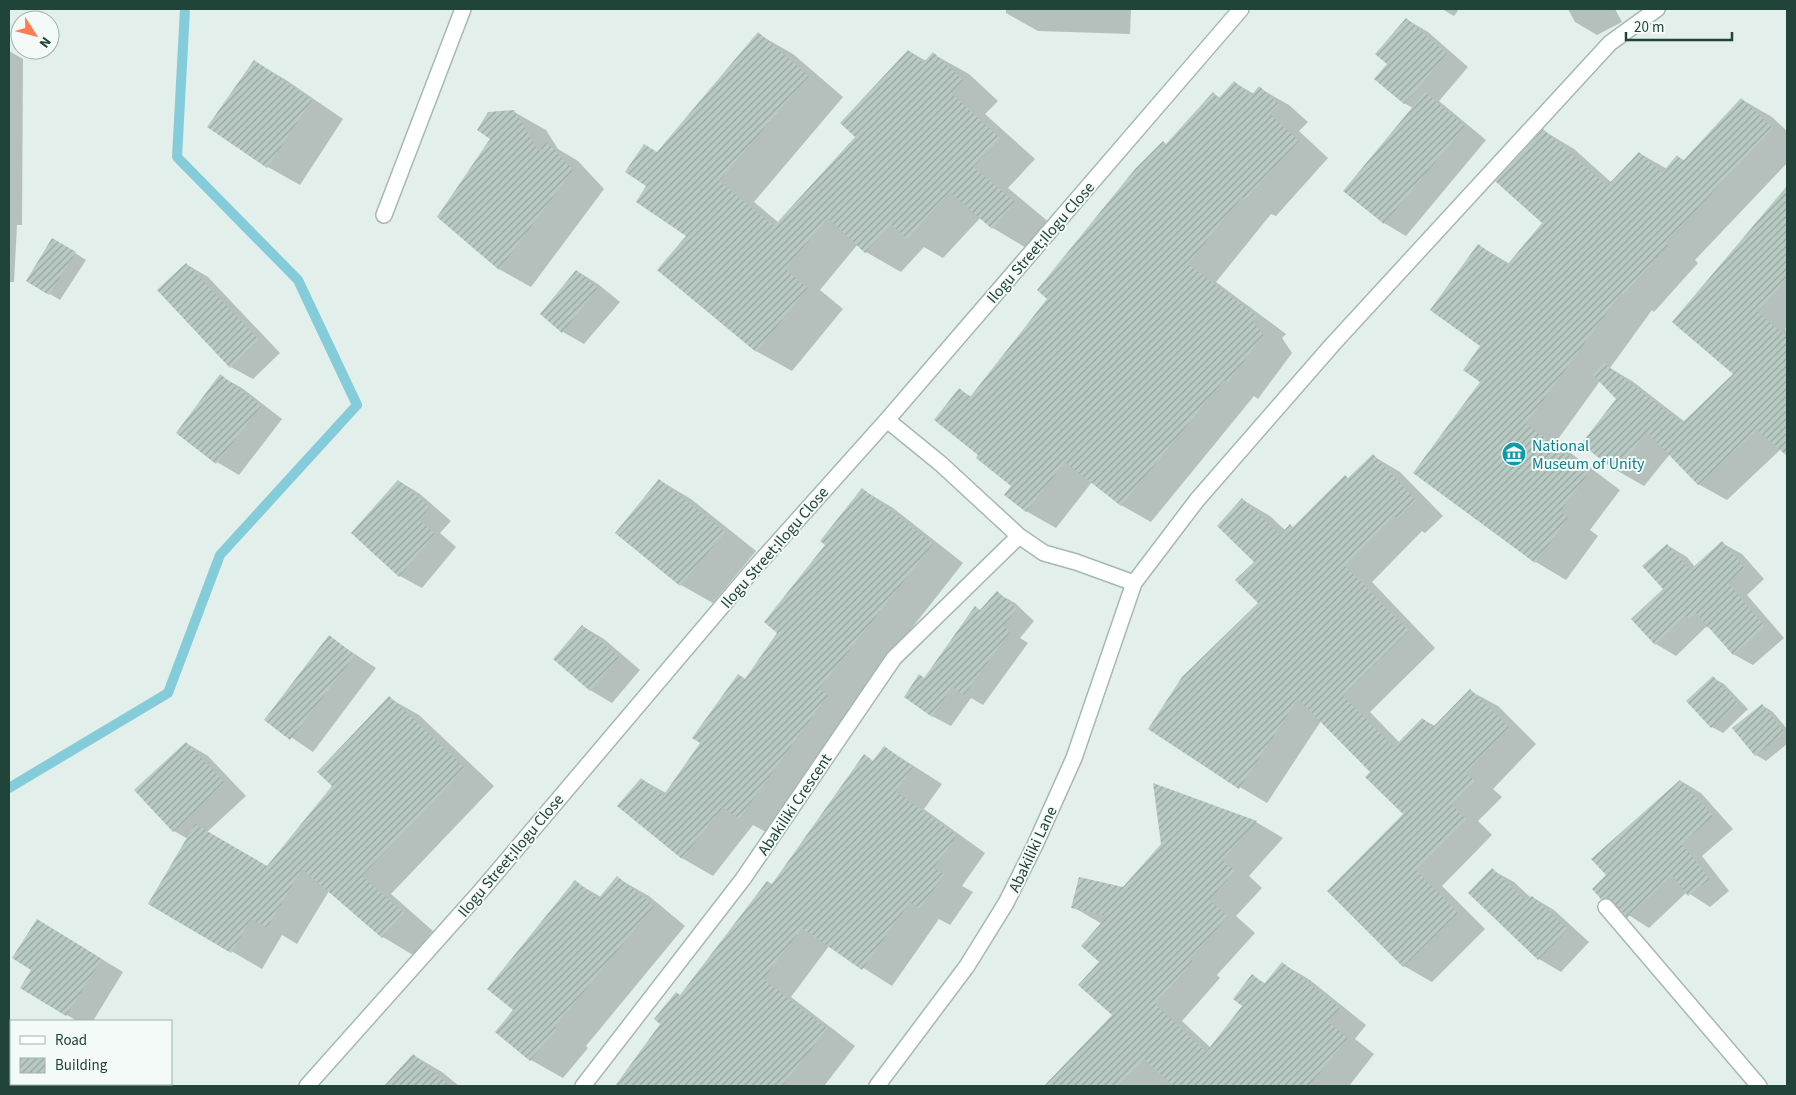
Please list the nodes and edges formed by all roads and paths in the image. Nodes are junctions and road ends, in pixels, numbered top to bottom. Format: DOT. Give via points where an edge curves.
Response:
graph roads {
  1 [pos="463,9"];
  2 [pos="1242,9"];
  3 [pos="1657,9"];
  4 [pos="384,215"];
  5 [pos="887,420"];
  6 [pos="1019,536"];
  7 [pos="1134,583"];
  8 [pos="1606,907"];
  9 [pos="307,1086"];
  10 [pos="584,1086"];
  11 [pos="877,1086"];
  12 [pos="1759,1086"];
  1 -- 4 [label="street"];
  2 -- 5 [label="street, Ilogu Street;Ilogu Close"];
  3 -- 7 [label="street, Abakiliki Lane" via="1610,43 1333,344 1197,500"];
  5 -- 6 [label="street" via="941,464"];
  5 -- 9 [label="street, Ilogu Street;Ilogu Close" via="752,572 480,892"];
  6 -- 7 [label="street" via="1044,553"];
  6 -- 10 [label="street, Abakiliki Crescent" via="894,658 743,879"];
  7 -- 11 [label="street, Abakiliki Lane" via="1074,758 1006,903 967,966"];
  8 -- 12 [label="street"];
}
